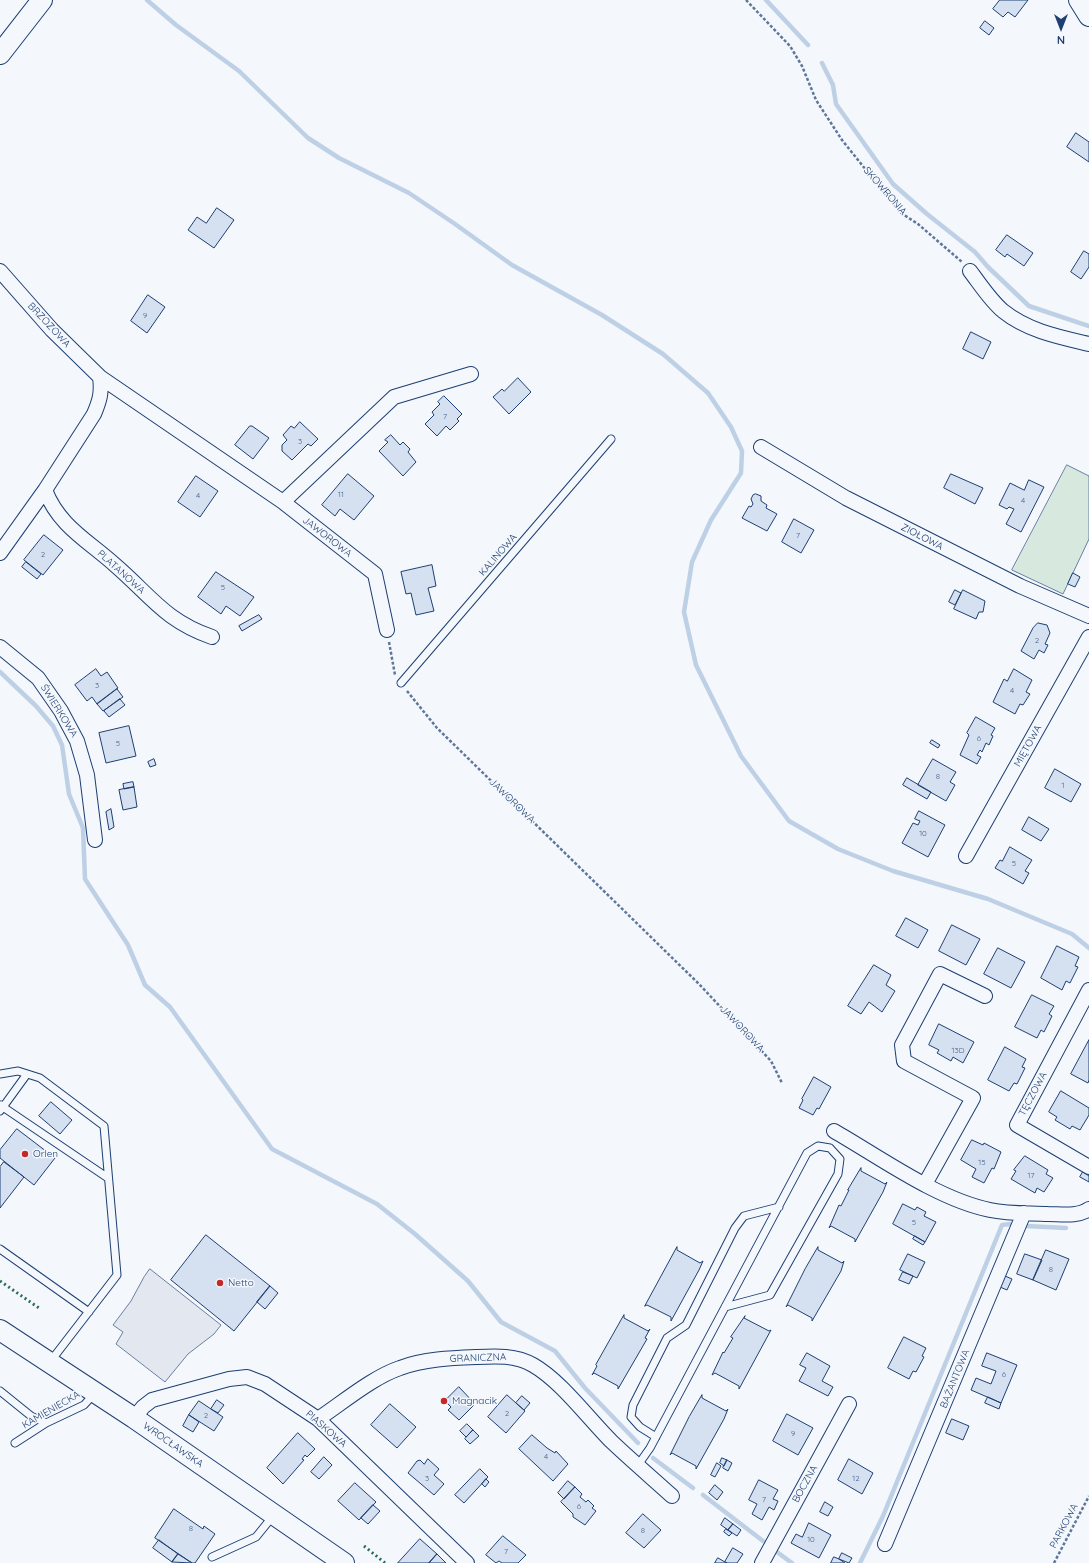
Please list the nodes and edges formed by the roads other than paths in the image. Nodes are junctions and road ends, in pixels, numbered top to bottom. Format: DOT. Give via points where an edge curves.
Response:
graph roads {
  1 [pos="42,0"];
  2 [pos="1079,0"];
  3 [pos="1089,16"];
  4 [pos="0,54"];
  5 [pos="0,271"];
  6 [pos="970,271"];
  7 [pos="1089,344"];
  8 [pos="471,374"];
  9 [pos="100,377"];
  10 [pos="611,439"];
  11 [pos="761,447"];
  12 [pos="45,490"];
  13 [pos="283,502"];
  14 [pos="0,553"];
  15 [pos="1089,616"];
  16 [pos="387,630"];
  17 [pos="212,637"];
  18 [pos="1089,637"];
  19 [pos="0,647"];
  20 [pos="400,683"];
  21 [pos="95,840"];
  22 [pos="966,856"];
  23 [pos="1089,990"];
  24 [pos="985,996"];
  25 [pos="0,1074"];
  26 [pos="27,1074"];
  27 [pos="1,1107"];
  28 [pos="834,1131"];
  29 [pos="1089,1167"];
  30 [pos="108,1178"];
  31 [pos="925,1184"];
  32 [pos="779,1207"];
  33 [pos="1089,1209"];
  34 [pos="1024,1213"];
  35 [pos="0,1249"];
  36 [pos="725,1307"];
  37 [pos="89,1312"];
  38 [pos="0,1330"];
  39 [pos="49,1364"];
  40 [pos="0,1391"];
  41 [pos="95,1393"];
  42 [pos="849,1404"];
  43 [pos="134,1418"];
  44 [pos="318,1419"];
  45 [pos="46,1423"];
  46 [pos="656,1437"];
  47 [pos="15,1443"];
  48 [pos="638,1465"];
  49 [pos="672,1496"];
  50 [pos="274,1514"];
  51 [pos="885,1544"];
  52 [pos="212,1557"];
  53 [pos="344,1563"];
  54 [pos="467,1563"];
  55 [pos="762,1563"];
  1 -- 4 [label="main road"];
  2 -- 3 [label="main road"];
  5 -- 9 [label="street, BRZOZOWA" via="52,330"];
  6 -- 7 [label="street" via="1003,311 1020,322 1036,330"];
  8 -- 13 [label="street" via="394,397"];
  9 -- 12 [label="street" via="101,400"];
  9 -- 13 [label="street, JAWOROWA"];
  10 -- 20 [label="lane, KALINOWA"];
  11 -- 15 [label="street, ZIOŁOWA" via="846,498 1020,586"];
  12 -- 14 [label="street"];
  12 -- 17 [label="street, PLATANOWA" via="55,512 65,523 116,565 164,612 184,626"];
  13 -- 16 [label="street, JAWOROWA" via="375,574"];
  18 -- 22 [label="street, MIĘTOWA"];
  19 -- 21 [label="street, ŚWIERKOWA" via="38,678 77,741 87,775"];
  23 -- 29 [label="street, TĘCZOWA" via="1017,1125"];
  24 -- 31 [label="street" via="940,974 902,1045 904,1060 974,1098"];
  25 -- 26 [label="lane" via="18,1071"];
  26 -- 27 [label="lane"];
  26 -- 30 [label="lane" via="40,1078 104,1126"];
  27 -- 30 [label="lane"];
  28 -- 31 [label="street"];
  30 -- 37 [label="lane" via="117,1275"];
  31 -- 34 [label="street" via="958,1200 991,1210"];
  32 -- 36 [label="lane"];
  32 -- 36 [label="lane" via="807,1153 818,1146 830,1148 840,1159 838,1174 770,1295"];
  32 -- 46 [label="lane" via="744,1216 735,1228 686,1325 667,1338 633,1405 631,1417"];
  33 -- 34 [label="street" via="1071,1214"];
  34 -- 51 [label="street, BAŻANTOWA"];
  35 -- 37 [label="lane"];
  36 -- 46 [label="lane"];
  37 -- 39 [label="lane"];
  38 -- 39 [label="main road, WROCŁAWSKA"];
  39 -- 41 [label="main road, WROCŁAWSKA"];
  40 -- 45 [label="lane" via="31,1416"];
  41 -- 43 [label="main road, WROCŁAWSKA"];
  41 -- 45 [label="lane, KAMIENIECKA" via="84,1405"];
  42 -- 55 [label="street, BOCZNA"];
  43 -- 44 [label="street, PIASKOWA" via="152,1400 229,1378 246,1377 265,1384"];
  43 -- 50 [label="main road, WROCŁAWSKA"];
  44 -- 48 [label="street, GRANICZNA" via="399,1368 419,1362 461,1358 516,1358 533,1364 548,1376"];
  44 -- 54 [label="street, PIASKOWA"];
  45 -- 47 [label="lane, KAMIENIECKA"];
  46 -- 48 [label="lane"];
  48 -- 49 [label="street, GRANICZNA"];
  50 -- 52 [label="lane" via="256,1537"];
  50 -- 53 [label="main road, WROCŁAWSKA"];
}
